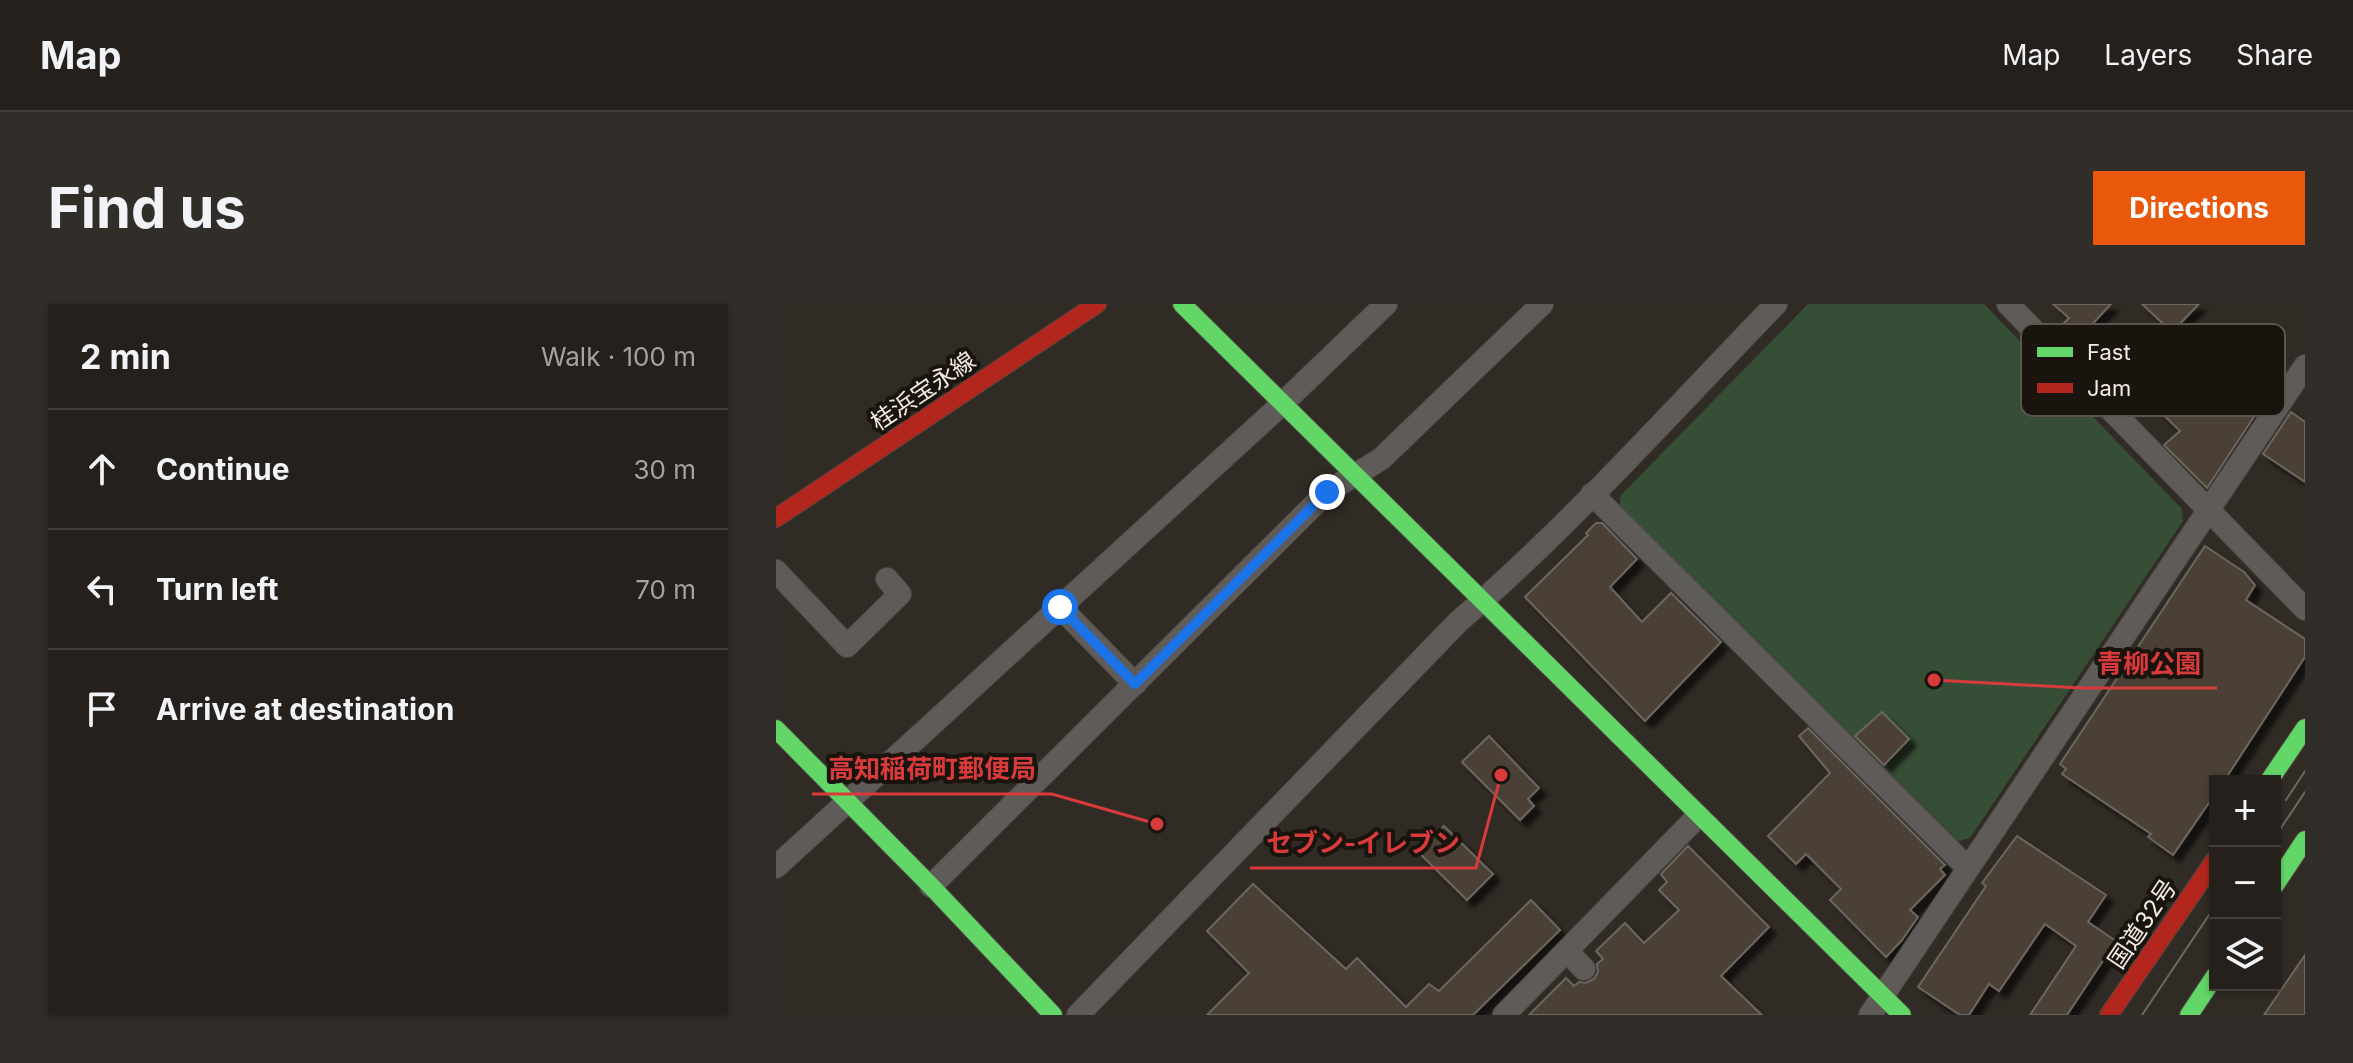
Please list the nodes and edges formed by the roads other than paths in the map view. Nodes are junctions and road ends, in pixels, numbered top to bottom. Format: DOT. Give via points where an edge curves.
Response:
graph roads {
  1 [pos="1097,304"];
  2 [pos="1182,304"];
  3 [pos="1386,304"];
  4 [pos="1542,304"];
  5 [pos="1776,304"];
  6 [pos="2020,308"];
  7 [pos="2035,324"];
  8 [pos="2305,366"];
  9 [pos="2285,396"];
  10 [pos="1282,404"];
  11 [pos="2121,416"];
  12 [pos="2272,416"];
  13 [pos="1354,474"];
  14 [pos="1592,494"];
  15 [pos="2209,511"];
  16 [pos="776,518"];
  17 [pos="776,571"];
  18 [pos="887,579"];
  19 [pos="1482,602"];
  20 [pos="1060,607"];
  21 [pos="2305,609"];
  22 [pos="1135,684"];
  23 [pos="2305,728"];
  24 [pos="776,729"];
  25 [pos="2273,775"];
  26 [pos="848,801"];
  27 [pos="1698,816"];
  28 [pos="2305,840"];
  29 [pos="776,867"];
  30 [pos="1968,868"];
  31 [pos="2209,869"];
  32 [pos="2281,876"];
  33 [pos="931,886"];
  34 [pos="1567,951"];
  35 [pos="1584,969"];
  36 [pos="2209,985"];
  37 [pos="1876,1006"];
  38 [pos="1053,1015"];
  39 [pos="1078,1015"];
  40 [pos="1504,1015"];
  41 [pos="1902,1015"];
  42 [pos="2109,1015"];
  43 [pos="2189,1015"];
  1 -- 16 [label="main road, 桂浜宝永線"];
  2 -- 10 [label="main road"];
  3 -- 10 [label="street"];
  4 -- 13 [label="street" via="1381,459"];
  5 -- 14 [label="street"];
  6 -- 7 [label="street"];
  8 -- 9 [label="street"];
  10 -- 13 [label="main road"];
  10 -- 20 [label="street"];
  11 -- 15 [label="street"];
  12 -- 15 [label="street"];
  13 -- 19 [label="main road"];
  13 -- 22 [label="street" via="1327,492"];
  14 -- 19 [label="street"];
  14 -- 30 [label="street"];
  15 -- 21 [label="street"];
  15 -- 30 [label="street"];
  17 -- 18 [label="street" via="847,646 900,594"];
  19 -- 27 [label="main road"];
  19 -- 39 [label="street"];
  20 -- 22 [label="street"];
  20 -- 26 [label="street"];
  22 -- 33 [label="street"];
  23 -- 25 [label="main road"];
  24 -- 26 [label="main road"];
  26 -- 29 [label="street"];
  26 -- 33 [label="main road"];
  27 -- 34 [label="street"];
  27 -- 37 [label="main road"];
  28 -- 32 [label="main road"];
  30 -- 37 [label="street"];
  31 -- 42 [label="main road, 国道32号"];
  33 -- 38 [label="main road"];
  34 -- 35 [label="street"];
  34 -- 40 [label="street"];
  36 -- 43 [label="main road"];
  37 -- 41 [label="main road"];
}
